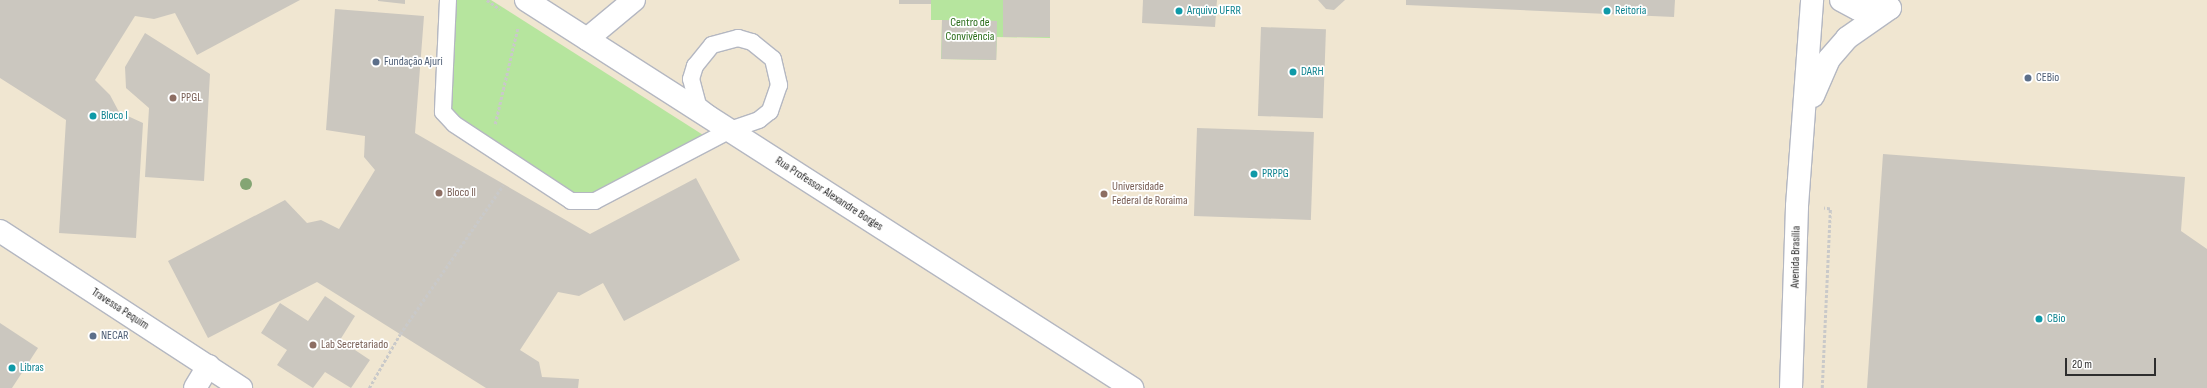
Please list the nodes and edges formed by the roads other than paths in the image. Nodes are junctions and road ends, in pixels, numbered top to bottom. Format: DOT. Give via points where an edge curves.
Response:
graph roads {
  1 [pos="448,0"];
  2 [pos="526,0"];
  3 [pos="634,0"];
  4 [pos="1812,0"];
  5 [pos="1841,0"];
  6 [pos="1895,4"];
  7 [pos="587,39"];
  8 [pos="1805,126"];
  9 [pos="730,130"];
  10 [pos="0,231"];
  11 [pos="208,366"];
  12 [pos="234,386"];
  13 [pos="195,388"];
  14 [pos="1132,388"];
  15 [pos="1791,388"];
  1 -- 9 [label="lane" via="443,112 454,124 571,201 595,201"];
  2 -- 7 [label="street, Rua Professor Alexandre Borges"];
  3 -- 7 [label="street"];
  4 -- 8 [label="street, Avenida Brasília"];
  5 -- 6 [label="street" via="1858,9"];
  6 -- 8 [label="street, Avenida Brasília" via="1847,38 1830,58 1818,81"];
  7 -- 9 [label="street, Rua Professor Alexandre Borges"];
  8 -- 15 [label="street, Avenida Brasília" via="1797,206"];
  9 -- 9 [label="lane" via="759,120 770,111 779,85 773,59 758,45 738,38 712,45 698,60 691,79 698,106"];
  9 -- 14 [label="street, Rua Professor Alexandre Borges"];
  10 -- 11 [label="street, Travessa Pequim"];
  11 -- 12 [label="street, Travessa Pequim"];
  11 -- 13 [label="street"];
}
